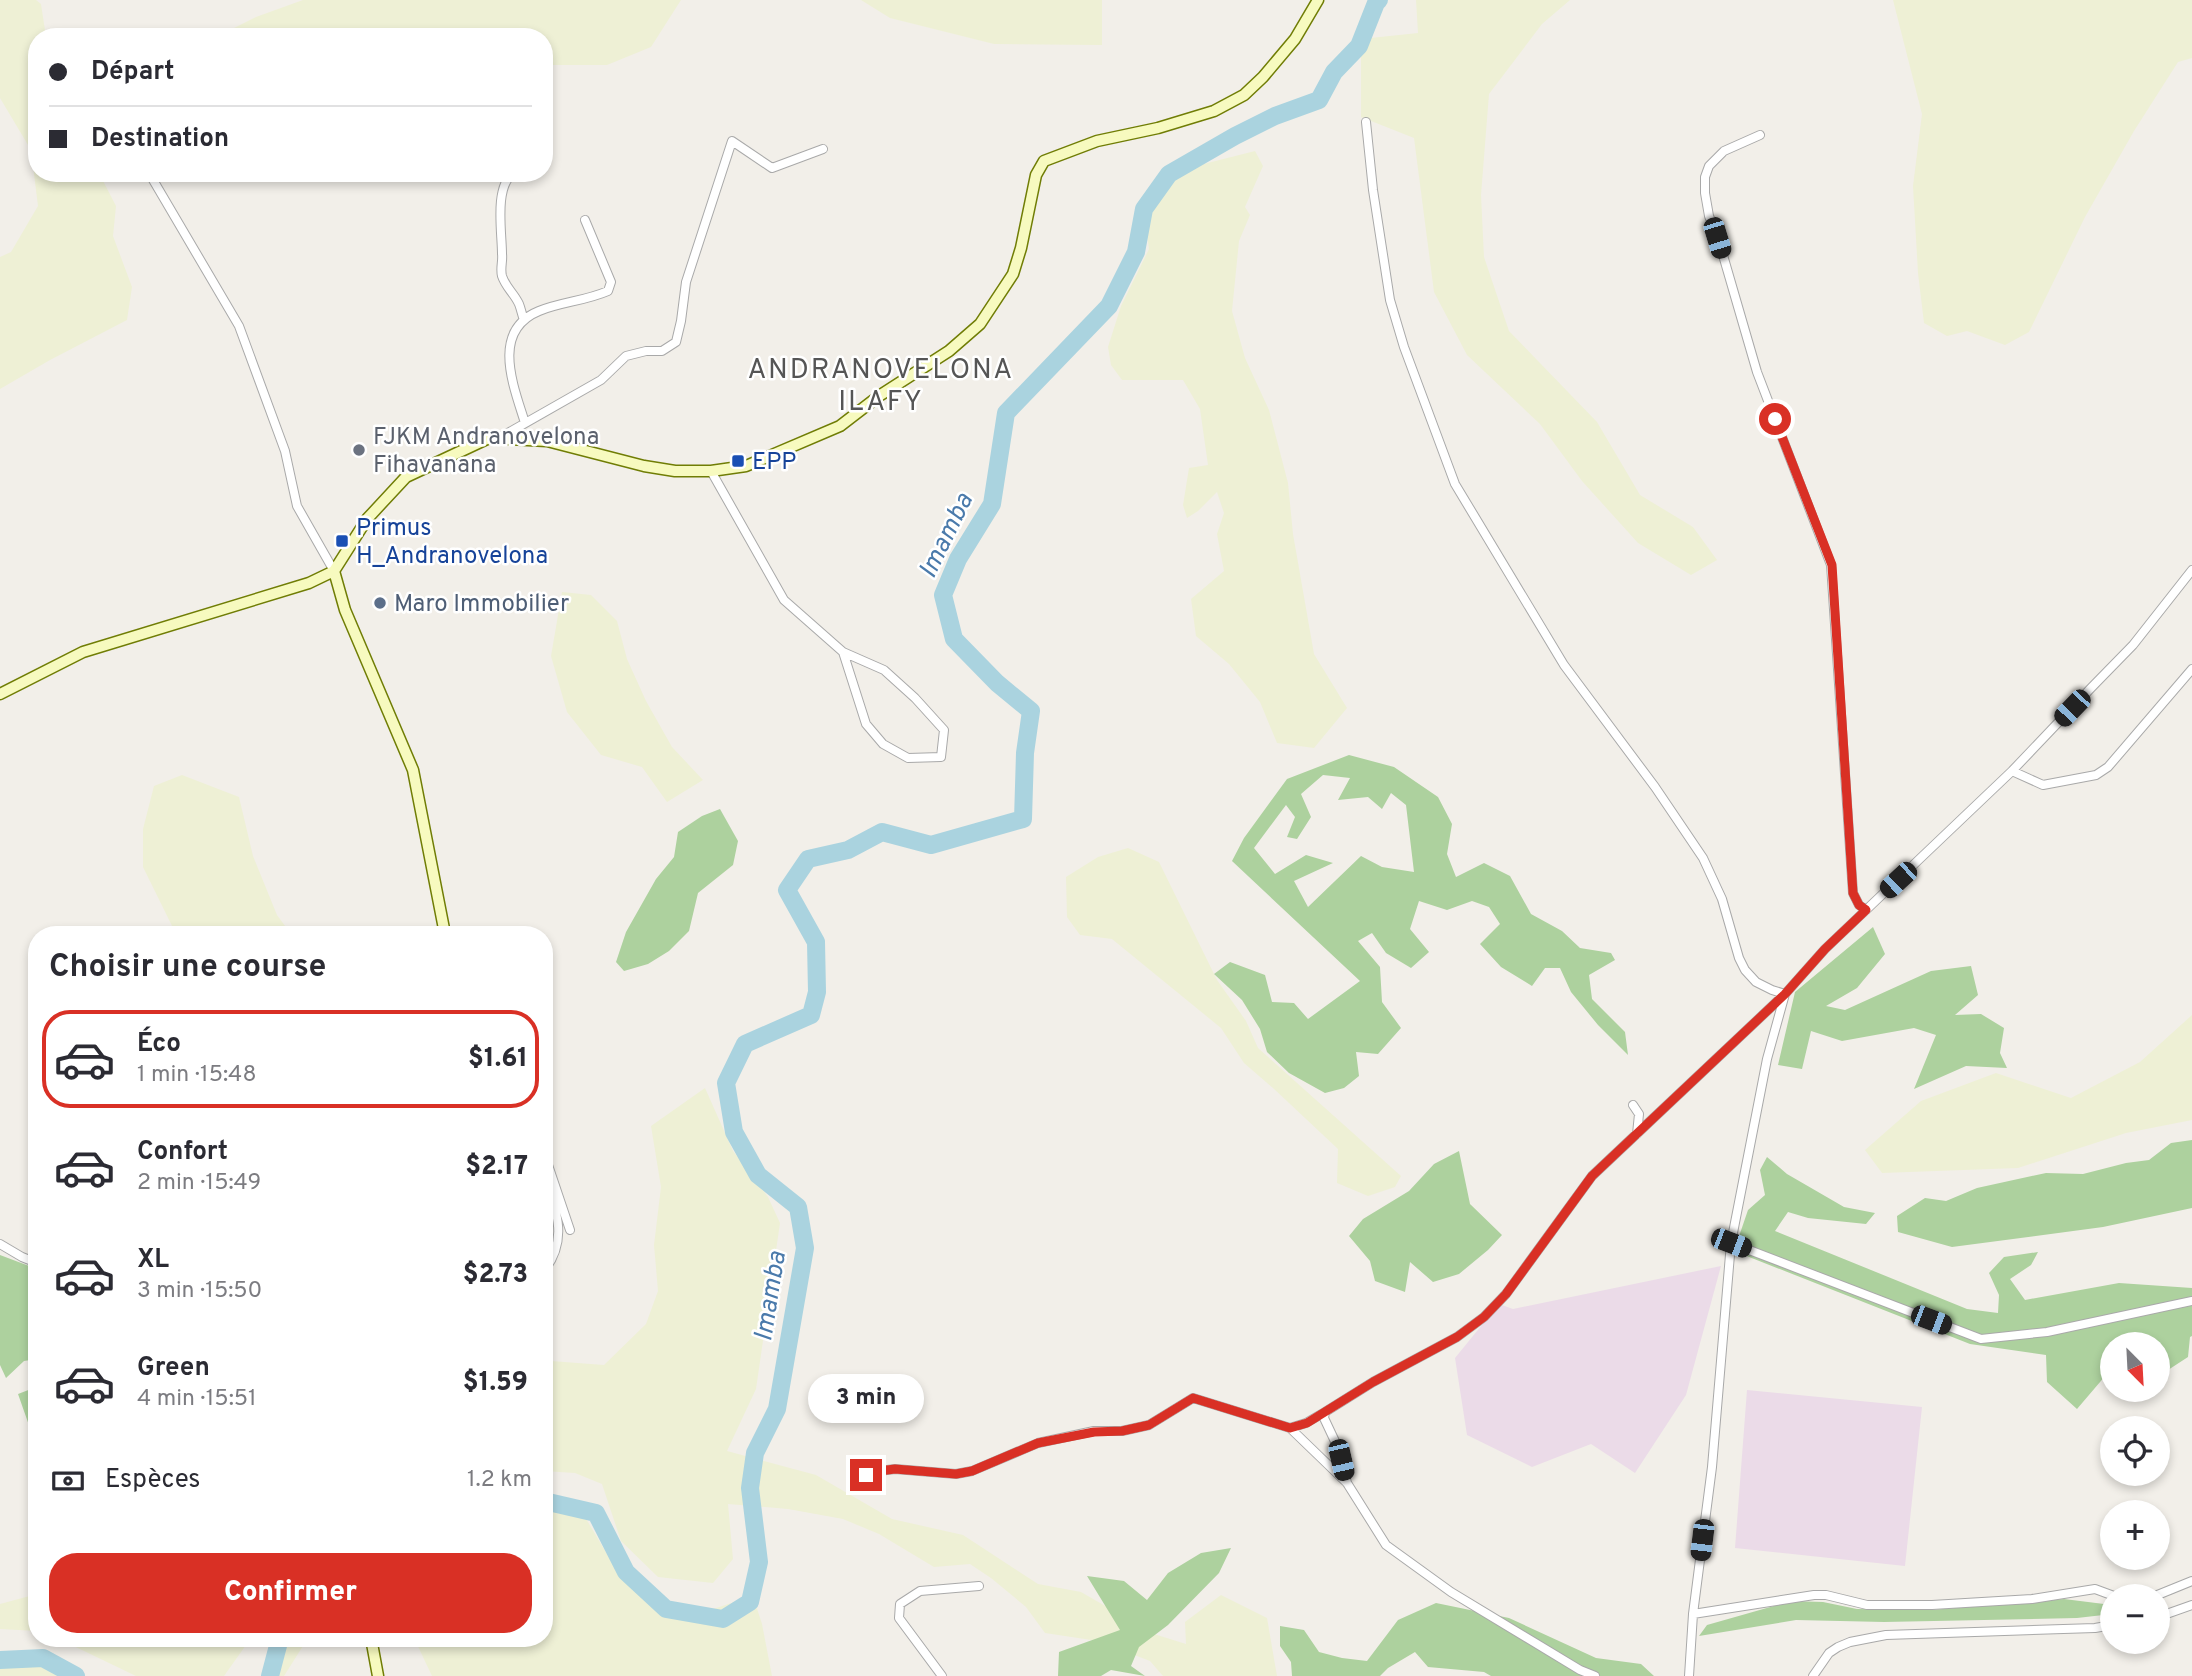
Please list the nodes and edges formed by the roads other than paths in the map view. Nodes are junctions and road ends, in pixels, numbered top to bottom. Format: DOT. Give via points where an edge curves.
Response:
graph roads {
  1 [pos="1318,0"];
  2 [pos="1366,122"];
  3 [pos="1760,135"];
  4 [pos="823,149"];
  5 [pos="154,182"];
  6 [pos="506,182"];
  7 [pos="584,220"];
  8 [pos="524,320"];
  9 [pos="525,423"];
  10 [pos="499,438"];
  11 [pos="711,471"];
  12 [pos="2192,570"];
  13 [pos="334,571"];
  14 [pos="843,652"];
  15 [pos="2192,669"];
  16 [pos="0,694"];
  17 [pos="2012,771"];
  18 [pos="1866,910"];
  19 [pos="443,926"];
  20 [pos="1785,994"];
  21 [pos="1633,1105"];
  22 [pos="1637,1134"];
  23 [pos="553,1180"];
  24 [pos="553,1202"];
  25 [pos="570,1230"];
  26 [pos="1731,1243"];
  27 [pos="0,1244"];
  28 [pos="28,1259"];
  29 [pos="553,1259"];
  30 [pos="2192,1301"];
  31 [pos="1325,1412"];
  32 [pos="1290,1428"];
  33 [pos="853,1479"];
  34 [pos="1347,1483"];
  35 [pos="2192,1581"];
  36 [pos="979,1586"];
  37 [pos="2170,1590"];
  38 [pos="2100,1591"];
  39 [pos="2192,1605"];
  40 [pos="2170,1613"];
  41 [pos="1693,1614"];
  42 [pos="2100,1627"];
  43 [pos="373,1647"];
  44 [pos="378,1676"];
  45 [pos="942,1676"];
  46 [pos="1595,1676"];
  47 [pos="1689,1676"];
  48 [pos="1813,1676"];
  1 -- 11 [label="street" via="1295,39 1244,95 1214,111 1097,141 1044,161 1036,175 1013,274 980,324 949,351 840,426 746,466"];
  2 -- 20 [label="street" via="1390,300 1455,484 1564,665 1703,858 1745,970 1756,982"];
  3 -- 18 [label="street" via="1724,151 1709,166 1705,193 1757,372 1832,565 1853,893"];
  4 -- 9 [label="street" via="772,168 732,142 685,282 676,342 662,351 626,356 601,380"];
  5 -- 13 [label="street" via="239,326 285,451 297,506"];
  6 -- 8 [label="street" via="501,271"];
  7 -- 8 [label="street" via="611,282 608,291"];
  8 -- 9 [label="street" via="509,351 509,371"];
  9 -- 10 [label="street"];
  10 -- 11 [label="street" via="547,441 675,471"];
  10 -- 13 [label="street" via="489,438 407,477 367,519"];
  11 -- 14 [label="street" via="784,600"];
  12 -- 17 [label="street" via="2133,645"];
  13 -- 16 [label="street" via="309,583 83,652"];
  13 -- 19 [label="street" via="345,610 413,770"];
  14 -- 14 [label="street" via="866,724 883,744 908,758 941,757 944,730 915,698 884,670"];
  15 -- 17 [label="street" via="2108,767 2096,775 2043,785"];
  17 -- 18 [label="street"];
  18 -- 20 [label="street"];
  20 -- 22 [label="street"];
  20 -- 26 [label="street" via="1767,1059"];
  21 -- 22 [label="street" via="1639,1114"];
  22 -- 31 [label="street" via="1592,1176 1484,1317"];
  23 -- 25 [label="street"];
  24 -- 29 [label="street" via="559,1231"];
  26 -- 30 [label="street" via="1981,1339 2047,1332"];
  26 -- 41 [label="street" via="1712,1467"];
  27 -- 28 [label="street"];
  31 -- 32 [label="street"];
  31 -- 34 [label="street"];
  32 -- 33 [label="street" via="1193,1398 1149,1425 1038,1443 972,1471 887,1470"];
  32 -- 34 [label="street"];
  34 -- 46 [label="street" via="1386,1545 1451,1592"];
  35 -- 37 [label="street"];
  36 -- 45 [label="street" via="920,1591 900,1604 899,1618"];
  38 -- 41 [label="street" via="1932,1605 1867,1605 1814,1594"];
  39 -- 40 [label="street"];
  41 -- 47 [label="street"];
  42 -- 48 [label="street" via="1886,1635 1838,1647"];
  43 -- 44 [label="street"];
}
